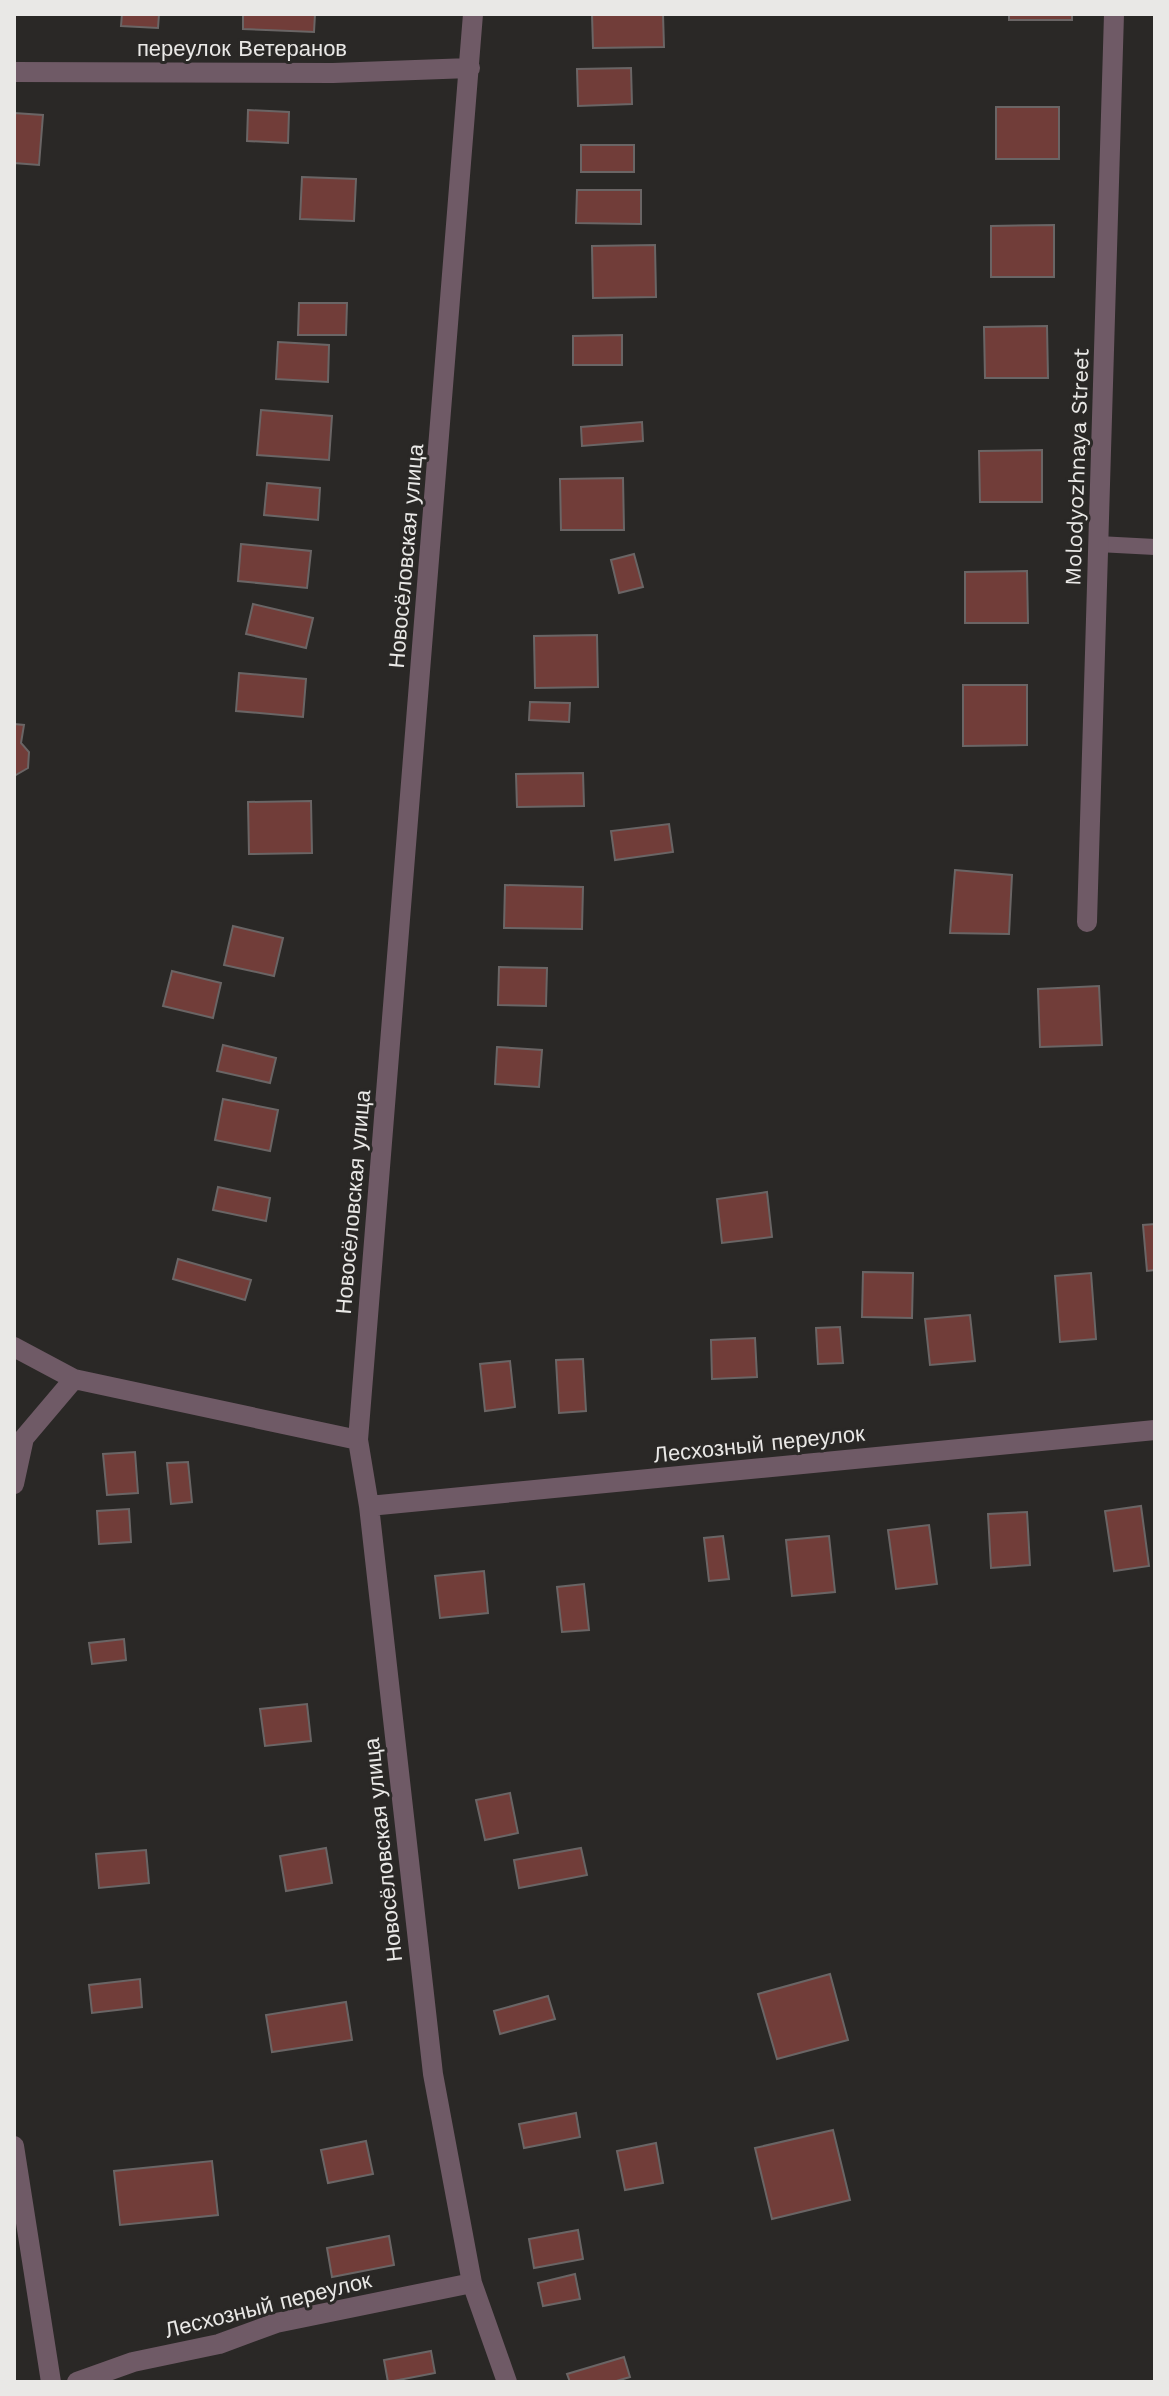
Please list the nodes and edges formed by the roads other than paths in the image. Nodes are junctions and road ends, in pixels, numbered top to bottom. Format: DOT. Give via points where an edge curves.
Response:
graph roads {
  1 [pos="473,14"];
  2 [pos="1114,14"];
  3 [pos="470,68"];
  4 [pos="14,72"];
  5 [pos="1098,544"];
  6 [pos="1155,547"];
  7 [pos="1087,922"];
  8 [pos="14,1347"];
  9 [pos="74,1379"];
  10 [pos="1155,1430"];
  11 [pos="358,1440"];
  12 [pos="14,1484"];
  13 [pos="369,1506"];
  14 [pos="14,2146"];
  15 [pos="472,2283"];
  16 [pos="51,2382"];
  17 [pos="77,2382"];
  18 [pos="507,2382"];
  1 -- 3 [label="street, Новосёловская улица"];
  2 -- 5 [label="street, Molodyozhnaya Street"];
  3 -- 4 [label="street, переулок Ветеранов"];
  3 -- 11 [label="street, Новосёловская улица"];
  5 -- 6 [label="lane"];
  5 -- 7 [label="street, Molodyozhnaya Street"];
  8 -- 9 [label="street"];
  9 -- 11 [label="street"];
  9 -- 12 [label="street" via="24,1438"];
  10 -- 13 [label="street, Лесхозный переулок"];
  11 -- 13 [label="street, Новосёловская улица"];
  13 -- 15 [label="street, Новосёловская улица" via="433,2074"];
  14 -- 16 [label="street"];
  15 -- 17 [label="street, Лесхозный переулок" via="276,2323"];
  15 -- 18 [label="street, Новосёловская улица"];
}
